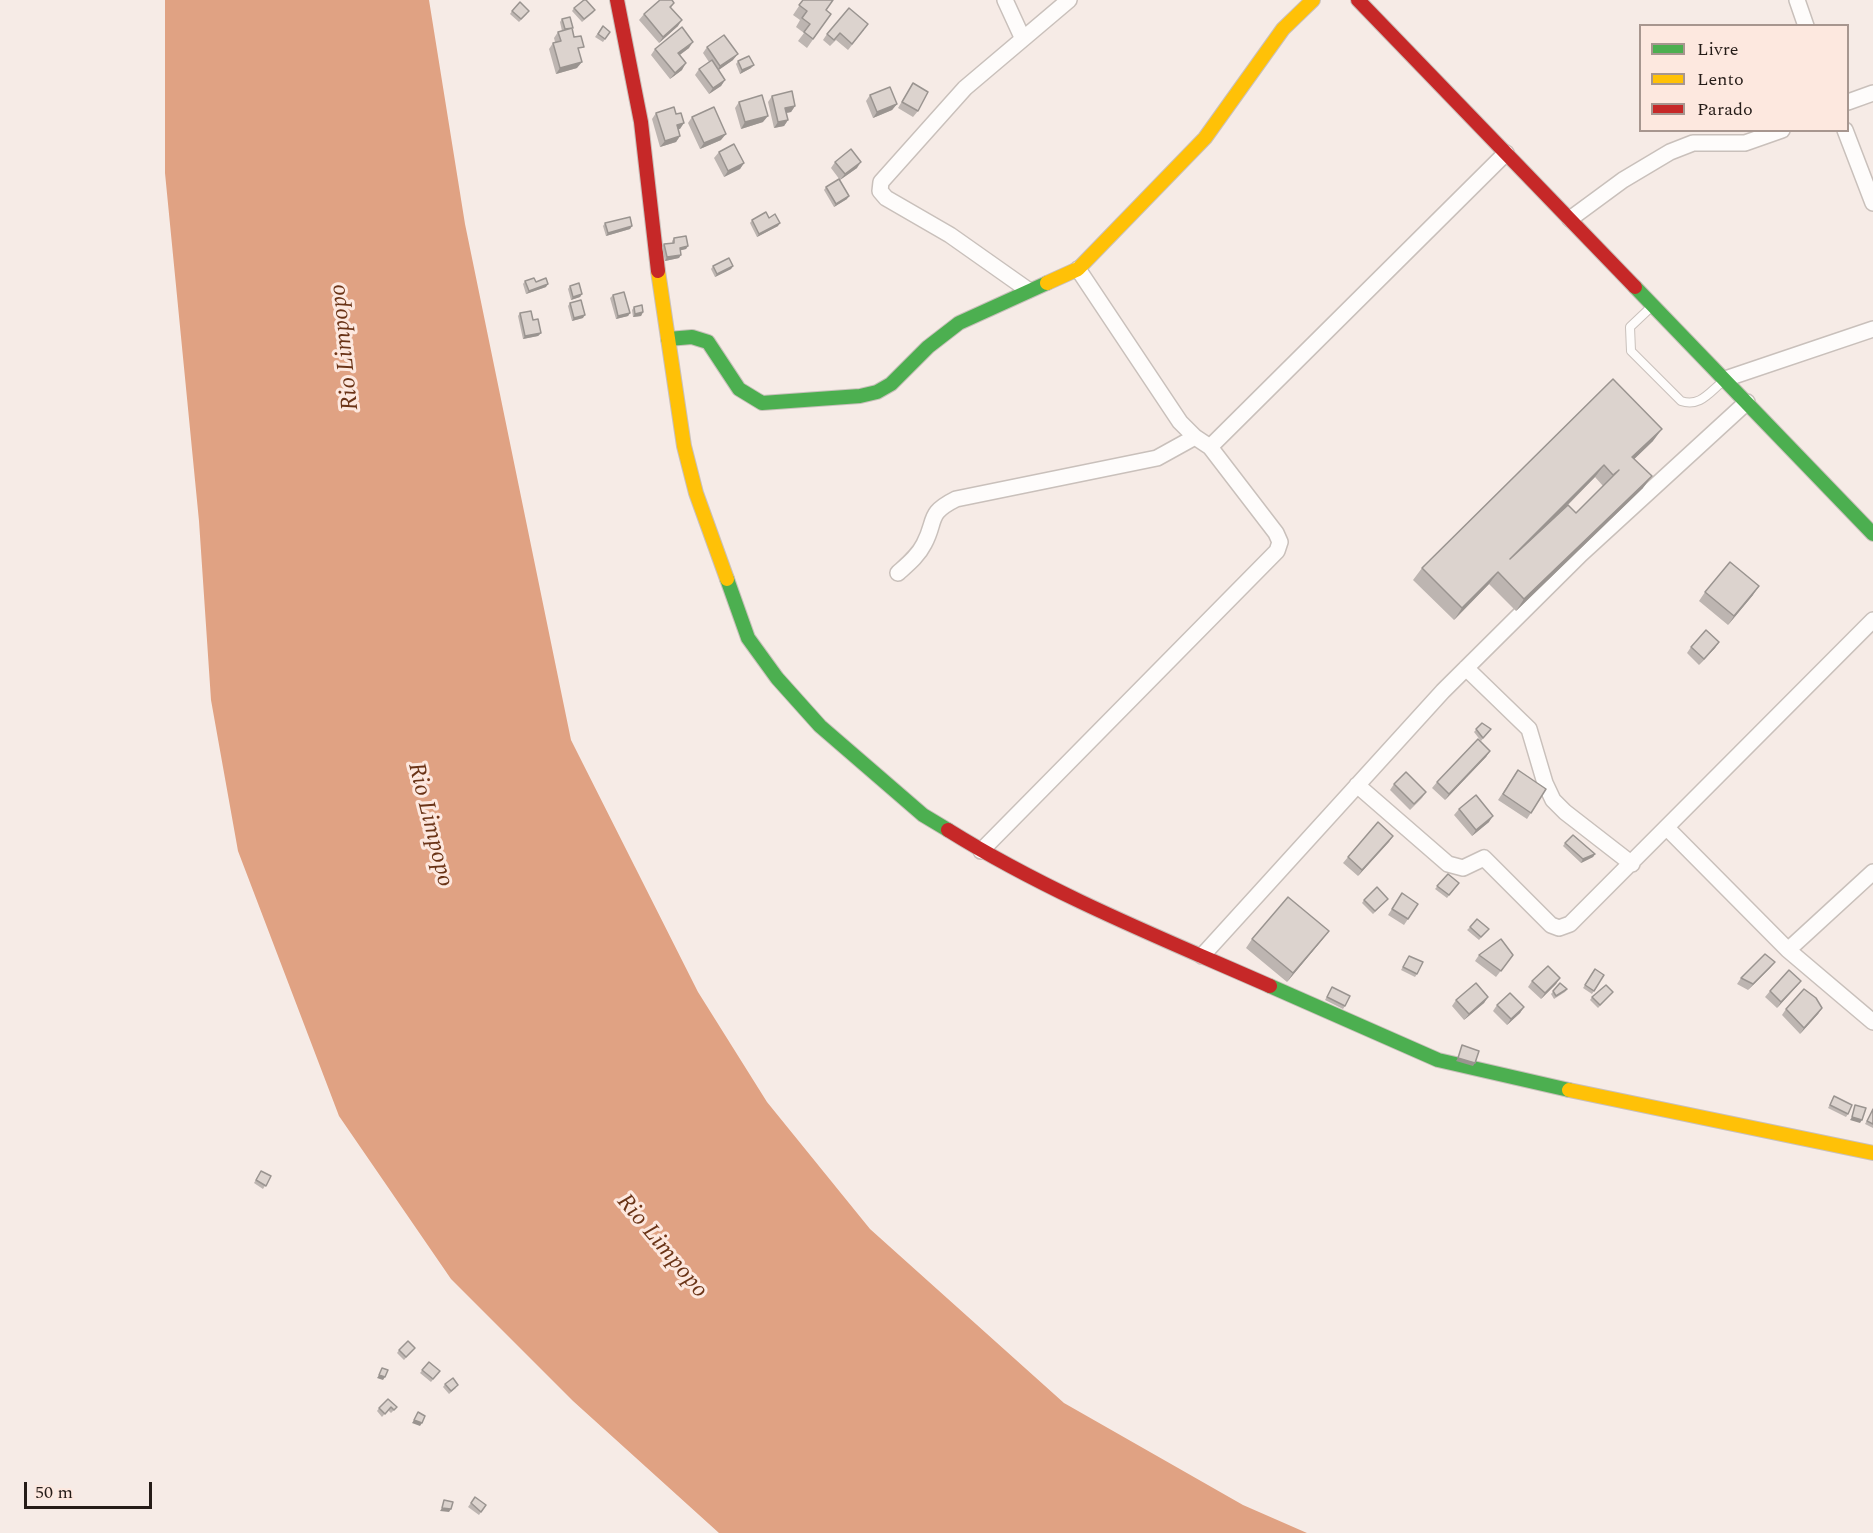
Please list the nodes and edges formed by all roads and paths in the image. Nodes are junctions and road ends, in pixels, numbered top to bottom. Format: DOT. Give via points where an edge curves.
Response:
graph roads {
  1 [pos="617,0"];
  2 [pos="1005,0"];
  3 [pos="1069,0"];
  4 [pos="1313,0"];
  5 [pos="1358,0"];
  6 [pos="1797,0"];
  7 [pos="1805,24"];
  8 [pos="1022,37"];
  9 [pos="1873,93"];
  10 [pos="1849,102"];
  11 [pos="1776,132"];
  12 [pos="1846,132"];
  13 [pos="1506,153"];
  14 [pos="1873,203"];
  15 [pos="1570,219"];
  16 [pos="1077,269"];
  17 [pos="1028,290"];
  18 [pos="1653,304"];
  19 [pos="1873,329"];
  20 [pos="668,339"];
  21 [pos="1725,379"];
  22 [pos="1747,402"];
  23 [pos="1195,437"];
  24 [pos="1210,447"];
  25 [pos="1873,534"];
  26 [pos="898,573"];
  27 [pos="1873,620"];
  28 [pos="1466,668"];
  29 [pos="1357,785"];
  30 [pos="1668,829"];
  31 [pos="981,851"];
  32 [pos="1632,864"];
  33 [pos="1873,872"];
  34 [pos="1788,950"];
  35 [pos="1202,956"];
  36 [pos="1873,1022"];
  37 [pos="1873,1153"];
  1 -- 20 [label="main road" via="641,122 650,219"];
  2 -- 8 [label="street"];
  3 -- 8 [label="street"];
  4 -- 16 [label="main road" via="1282,29 1205,138"];
  5 -- 13 [label="main road"];
  6 -- 7 [label="street"];
  8 -- 17 [label="street" via="965,88 881,182 880,191"];
  9 -- 10 [label="street"];
  11 -- 15 [label="street" via="1744,143 1693,143 1671,152 1623,180"];
  12 -- 14 [label="street"];
  13 -- 15 [label="main road"];
  13 -- 24 [label="street"];
  15 -- 18 [label="main road"];
  16 -- 17 [label="main road"];
  16 -- 23 [label="street" via="1180,422"];
  17 -- 20 [label="main road" via="959,323 928,346 891,384 860,396 762,403 750,400 737,390 710,343 700,338"];
  18 -- 21 [label="main road"];
  18 -- 21 [label="lane" via="1630,327 1631,351 1681,401 1691,404 1702,400"];
  19 -- 21 [label="street"];
  20 -- 31 [label="main road" via="684,446 696,493 748,638 820,726 923,815"];
  21 -- 22 [label="main road"];
  22 -- 25 [label="main road"];
  22 -- 28 [label="street" via="1581,554"];
  23 -- 24 [label="street"];
  23 -- 26 [label="street" via="1157,458 956,499 942,506 931,519 926,542"];
  24 -- 31 [label="street" via="1276,532 1280,542 1277,551"];
  27 -- 30 [label="street"];
  28 -- 29 [label="street"];
  28 -- 32 [label="street" via="1529,729 1552,800"];
  29 -- 32 [label="street" via="1448,864 1463,868 1484,858 1492,863 1551,925 1559,928 1570,924"];
  29 -- 35 [label="street"];
  30 -- 32 [label="street"];
  30 -- 34 [label="street"];
  31 -- 35 [label="main road"];
  33 -- 34 [label="street"];
  34 -- 36 [label="street"];
  35 -- 37 [label="main road" via="1460,1067"];
}
